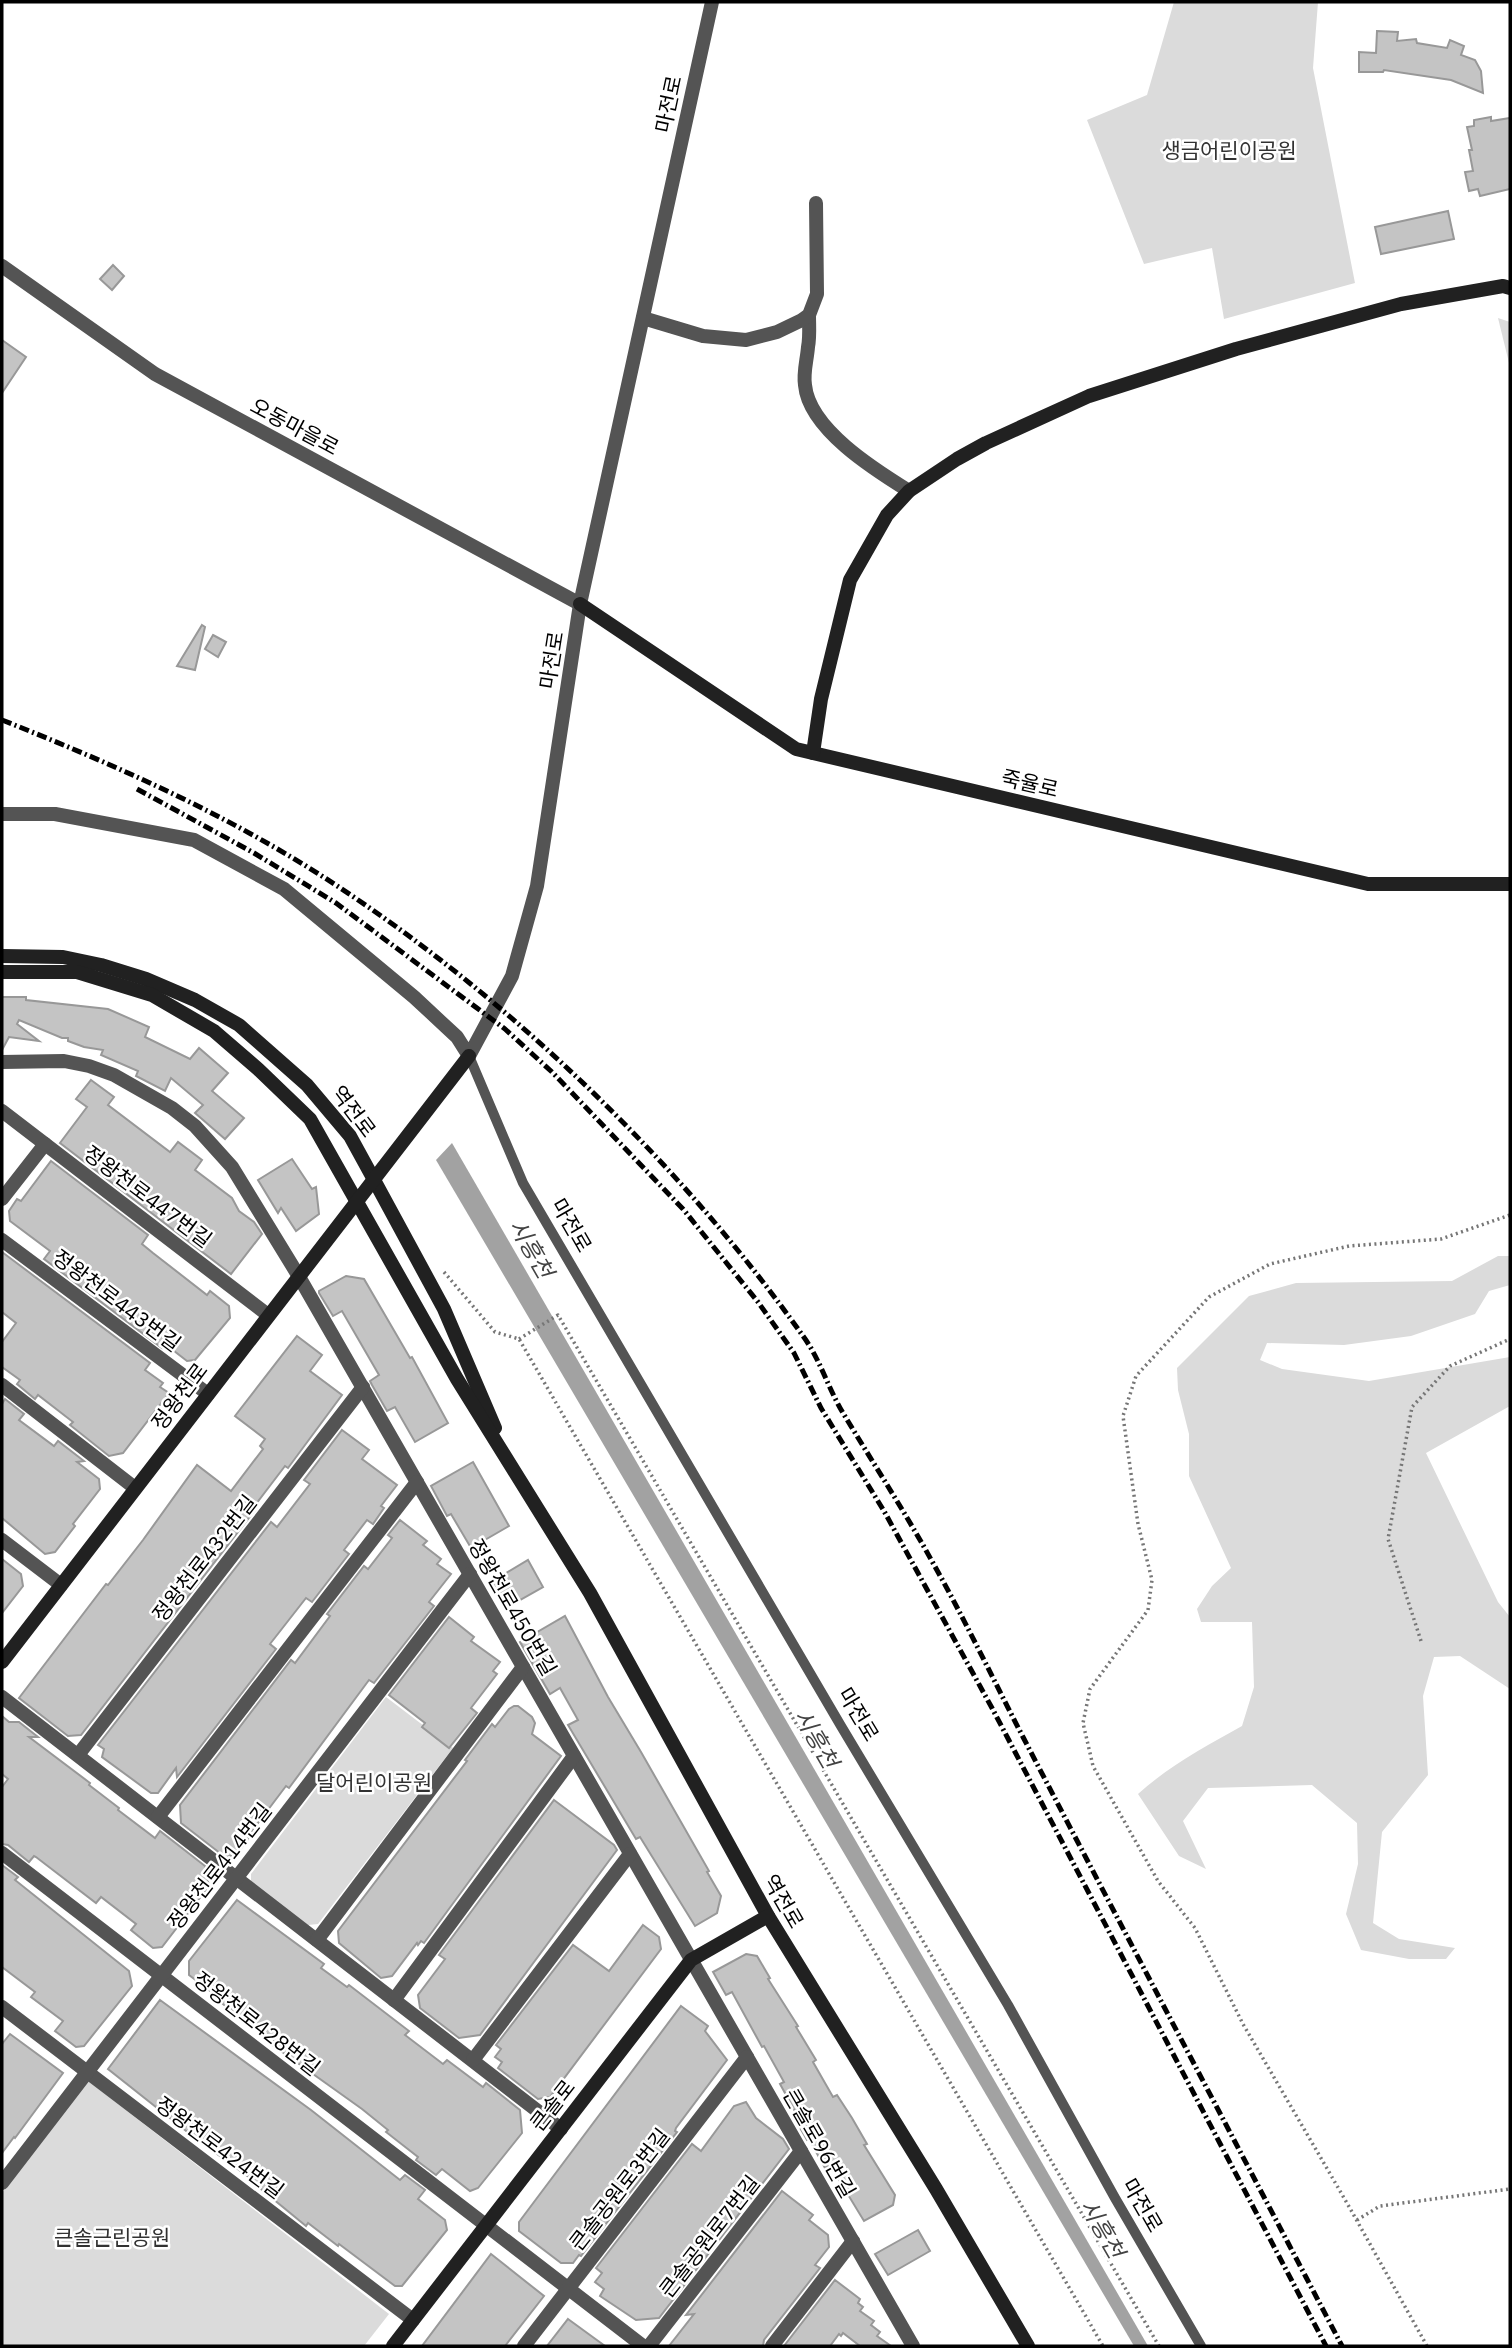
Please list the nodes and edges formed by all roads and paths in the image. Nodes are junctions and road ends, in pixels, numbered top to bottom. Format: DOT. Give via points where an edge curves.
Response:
graph roads {
  1 [pos="712,2"];
  2 [pos="816,203"];
  3 [pos="2,265"];
  4 [pos="1510,288"];
  5 [pos="808,315"];
  6 [pos="643,318"];
  7 [pos="909,491"];
  8 [pos="580,604"];
  9 [pos="813,753"];
  10 [pos="2,814"];
  11 [pos="1510,884"];
  12 [pos="2,956"];
  13 [pos="2,972"];
  14 [pos="469,1056"];
  15 [pos="2,1062"];
  16 [pos="2,1111"];
  17 [pos="45,1144"];
  18 [pos="373,1178"];
  19 [pos="2,1199"];
  20 [pos="356,1201"];
  21 [pos="1510,1215"];
  22 [pos="2,1240"];
  23 [pos="417,1261"];
  24 [pos="298,1275"];
  25 [pos="268,1315"];
  26 [pos="519,1339"];
  27 [pos="1510,1339"];
  28 [pos="2,1385"];
  29 [pos="363,1387"];
  30 [pos="208,1394"];
  31 [pos="514,1471"];
  32 [pos="417,1482"];
  33 [pos="135,1489"];
  34 [pos="2,1540"];
  35 [pos="470,1574"];
  36 [pos="61,1585"];
  37 [pos="1421,1641"];
  38 [pos="2,1662"];
  39 [pos="523,1667"];
  40 [pos="2,1697"];
  41 [pos="78,1755"];
  42 [pos="574,1756"];
  43 [pos="158,1817"];
  44 [pos="2,1853"];
  45 [pos="630,1854"];
  46 [pos="236,1878"];
  47 [pos="768,1916"];
  48 [pos="317,1940"];
  49 [pos="691,1960"];
  50 [pos="161,1976"];
  51 [pos="394,2000"];
  52 [pos="4,2013"];
  53 [pos="747,2057"];
  54 [pos="473,2060"];
  55 [pos="87,2072"];
  56 [pos="561,2129"];
  57 [pos="801,2151"];
  58 [pos="2,2183"];
  59 [pos="1510,2189"];
  60 [pos="1357,2220"];
  61 [pos="486,2225"];
  62 [pos="853,2241"];
  63 [pos="568,2289"];
  64 [pos="413,2320"];
  65 [pos="909,2340"];
  66 [pos="393,2346"];
  67 [pos="524,2346"];
  68 [pos="643,2346"];
  69 [pos="649,2346"];
  70 [pos="772,2346"];
  71 [pos="896,2346"];
  72 [pos="1028,2346"];
  73 [pos="1103,2346"];
  74 [pos="1159,2346"];
  75 [pos="1200,2346"];
  76 [pos="1426,2346"];
  1 -- 6 [label="street, 마전로"];
  2 -- 5 [label="street" via="818,285"];
  3 -- 8 [label="street, 오동마을로" via="155,374"];
  4 -- 7 [label="street" via="1401,304 1236,349 1089,396 986,443"];
  5 -- 6 [label="street" via="777,332 746,340 703,336"];
  5 -- 7 [label="street" via="805,386 812,408 856,454"];
  6 -- 8 [label="street, 마전로"];
  7 -- 9 [label="street" via="887,515 850,580"];
  8 -- 9 [label="street, 죽율로" via="796,749"];
  8 -- 14 [label="street, 마전로" via="537,886 512,976"];
  9 -- 11 [label="street, 죽율로" via="1368,884"];
  10 -- 14 [label="street" via="54,814 194,841 284,890 414,997 457,1037"];
  12 -- 18 [label="street, 역전로" via="63,957 101,965 195,1000 239,1025 307,1085 350,1136"];
  13 -- 20 [label="street, 역전로" via="77,972 152,995 214,1031 310,1119"];
  14 -- 18 [label="street, 정왕천로"];
  14 -- 75 [label="lane, 마전로" via="523,1183 1008,2005"];
  15 -- 24 [label="street, 정왕천로450번길" via="64,1061 89,1066 172,1108 232,1167"];
  16 -- 17 [label="street, 정왕천로447번길"];
  17 -- 19 [label="street"];
  17 -- 25 [label="street, 정왕천로447번길"];
  18 -- 20 [label="street, 정왕천로"];
  18 -- 23 [label="street, 역전로"];
  20 -- 24 [label="street, 정왕천로"];
  20 -- 31 [label="street, 역전로"];
  21 -- 60 [label="path" via="1441,1239 1349,1246 1270,1264 1209,1297 1136,1376 1123,1416 1138,1524 1152,1580 1148,1610 1090,1689 1083,1723 1093,1766 1158,1881 1195,1928 1243,2024"];
  22 -- 30 [label="street, 정왕천로443번길"];
  23 -- 26 [label="path" via="440,1267 495,1332"];
  23 -- 31 [label="street, 역전로" via="444,1309"];
  24 -- 25 [label="street, 정왕천로"];
  24 -- 29 [label="street, 정왕천로450번길"];
  25 -- 30 [label="street, 정왕천로"];
  26 -- 73 [label="path"];
  26 -- 74 [label="path" via="558,1315"];
  27 -- 37 [label="path" via="1450,1366 1412,1407 1388,1539"];
  28 -- 33 [label="street"];
  29 -- 32 [label="street, 정왕천로450번길"];
  29 -- 41 [label="street, 정왕천로432번길"];
  30 -- 33 [label="street, 정왕천로"];
  31 -- 47 [label="street, 역전로" via="590,1593"];
  32 -- 35 [label="street, 정왕천로450번길"];
  32 -- 43 [label="street"];
  33 -- 36 [label="street, 정왕천로"];
  34 -- 36 [label="street"];
  35 -- 39 [label="street, 정왕천로450번길"];
  35 -- 46 [label="street, 정왕천로414번길"];
  36 -- 38 [label="street, 정왕천로"];
  39 -- 42 [label="street, 정왕천로450번길"];
  39 -- 48 [label="street"];
  40 -- 41 [label="street"];
  41 -- 43 [label="street"];
  42 -- 45 [label="street, 정왕천로450번길"];
  42 -- 51 [label="street"];
  43 -- 46 [label="street"];
  44 -- 50 [label="street, 정왕천로428번길"];
  45 -- 49 [label="street, 정왕천로450번길"];
  45 -- 54 [label="street"];
  46 -- 48 [label="street"];
  46 -- 50 [label="street, 정왕천로414번길"];
  47 -- 49 [label="street, 큰솔로"];
  47 -- 72 [label="street, 역전로"];
  48 -- 51 [label="street"];
  49 -- 53 [label="street, 큰솔로96번길"];
  49 -- 56 [label="street, 큰솔로"];
  50 -- 55 [label="street, 정왕천로414번길"];
  50 -- 61 [label="street, 정왕천로428번길"];
  51 -- 54 [label="street"];
  52 -- 55 [label="street, 정왕천로424번길"];
  53 -- 57 [label="street, 큰솔로96번길"];
  53 -- 63 [label="street, 큰솔공원로3번길"];
  54 -- 56 [label="street"];
  55 -- 58 [label="street, 정왕천로414번길"];
  55 -- 64 [label="street, 정왕천로424번길"];
  56 -- 61 [label="street, 큰솔로"];
  57 -- 62 [label="street, 큰솔로96번길"];
  57 -- 69 [label="street, 큰솔공원로7번길"];
  59 -- 60 [label="path" via="1380,2206"];
  60 -- 76 [label="path"];
  61 -- 63 [label="street, 정왕천로428번길"];
  61 -- 64 [label="street, 큰솔로"];
  62 -- 65 [label="street, 큰솔로96번길"];
  62 -- 70 [label="street"];
  63 -- 67 [label="street, 큰솔공원로3번길"];
  63 -- 68 [label="street, 정왕천로428번길"];
  64 -- 66 [label="street, 큰솔로"];
  65 -- 71 [label="street"];
}
